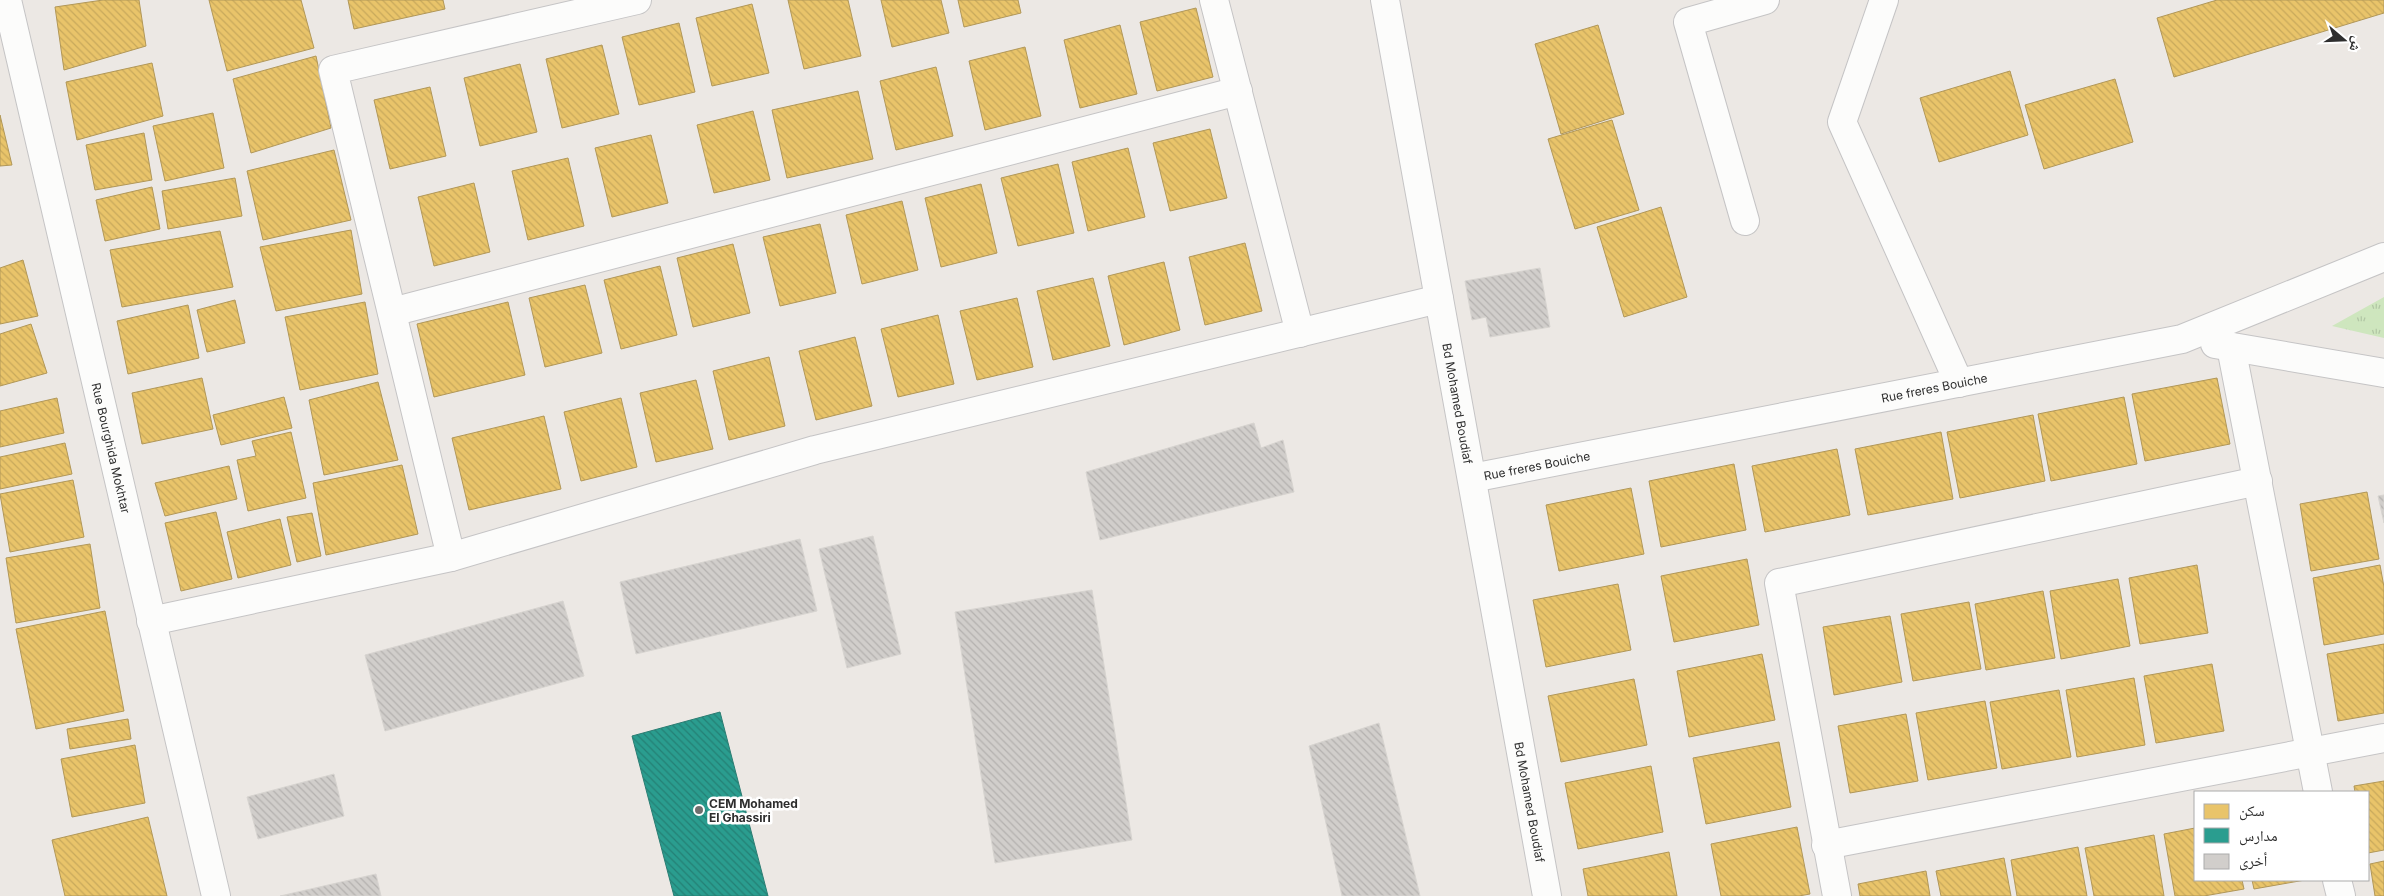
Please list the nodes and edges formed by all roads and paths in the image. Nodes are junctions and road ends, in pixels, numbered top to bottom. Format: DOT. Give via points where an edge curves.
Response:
graph roads {
  1 [pos="7,0"];
  2 [pos="637,0"];
  3 [pos="1214,0"];
  4 [pos="1385,0"];
  5 [pos="1765,0"];
  6 [pos="1884,0"];
  7 [pos="1238,91"];
  8 [pos="1745,221"];
  9 [pos="2384,257"];
  10 [pos="1439,299"];
  11 [pos="392,312"];
  12 [pos="1300,333"];
  13 [pos="2182,339"];
  14 [pos="2232,347"];
  15 [pos="2384,373"];
  16 [pos="1959,383"];
  17 [pos="1472,478"];
  18 [pos="2258,481"];
  19 [pos="452,557"];
  20 [pos="151,622"];
  21 [pos="2384,738"];
  22 [pos="2310,751"];
  23 [pos="2318,791"];
  24 [pos="1826,845"];
  25 [pos="2337,881"];
  26 [pos="216,896"];
  27 [pos="1547,896"];
  28 [pos="1837,896"];
  29 [pos="2341,896"];
  1 -- 20 [label="street, Rue Bourghida Mokhtar"];
  2 -- 11 [label="street" via="333,70"];
  3 -- 7 [label="street"];
  4 -- 10 [label="street, Bd Mohamed Boudiaf"];
  5 -- 8 [label="street" via="1688,22"];
  6 -- 16 [label="street" via="1842,122"];
  7 -- 11 [label="street"];
  7 -- 12 [label="street"];
  9 -- 13 [label="street, Rue freres Bouiche"];
  10 -- 12 [label="street"];
  10 -- 17 [label="street, Bd Mohamed Boudiaf"];
  11 -- 19 [label="street"];
  12 -- 19 [label="street" via="815,450"];
  13 -- 14 [label="street"];
  13 -- 16 [label="street, Rue freres Bouiche"];
  14 -- 15 [label="street"];
  14 -- 18 [label="street"];
  16 -- 17 [label="street, Rue freres Bouiche"];
  17 -- 27 [label="street, Bd Mohamed Boudiaf"];
  18 -- 22 [label="street"];
  18 -- 24 [label="street" via="1779,583"];
  19 -- 20 [label="street"];
  20 -- 26 [label="street, Rue Bourghida Mokhtar"];
  21 -- 22 [label="street"];
  22 -- 23 [label="street"];
  22 -- 24 [label="street"];
  24 -- 28 [label="street"];
  25 -- 29 [label="street"];
}
